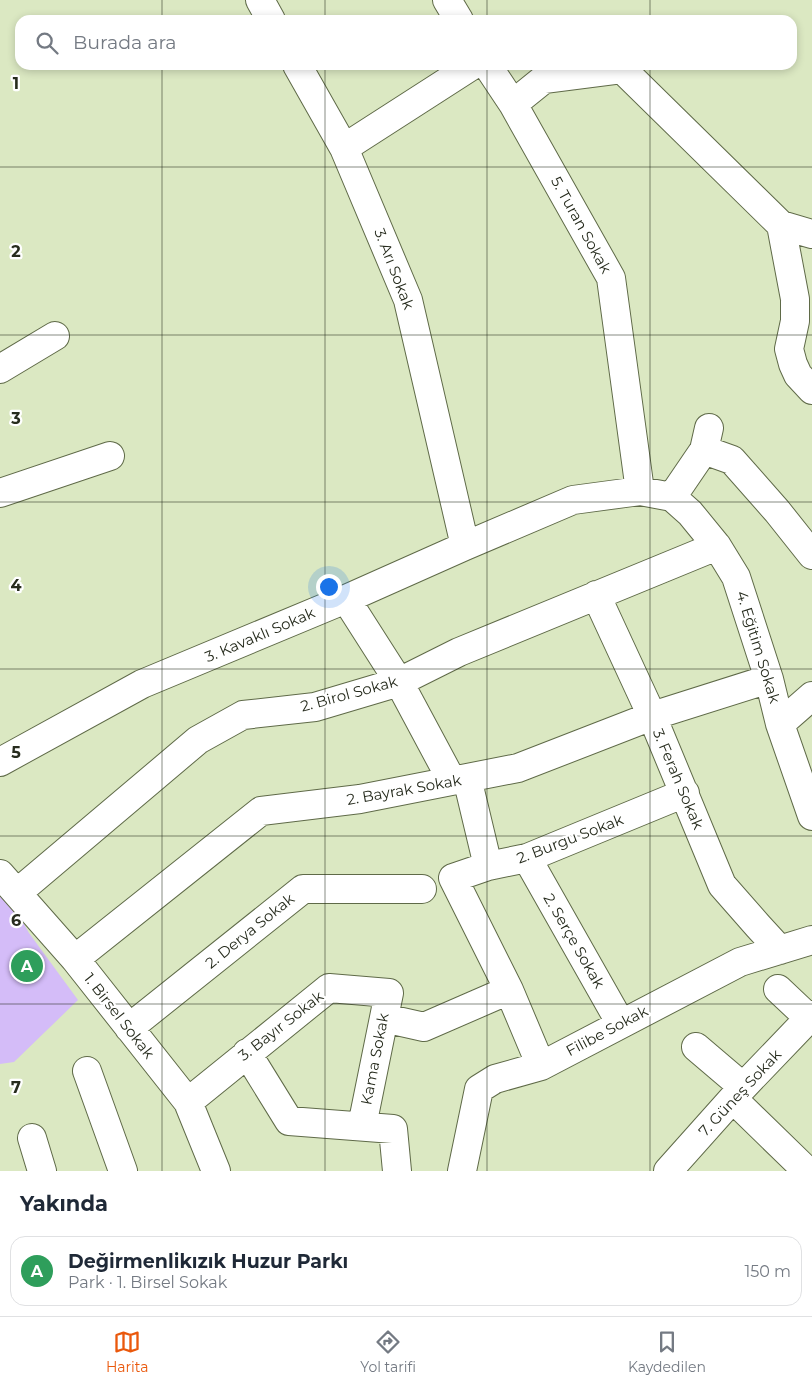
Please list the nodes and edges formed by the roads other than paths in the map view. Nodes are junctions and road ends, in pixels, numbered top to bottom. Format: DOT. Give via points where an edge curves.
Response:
graph roads {
  1 [pos="260,0"];
  2 [pos="447,0"];
  3 [pos="268,15"];
  4 [pos="456,15"];
  5 [pos="300,70"];
  6 [pos="465,70"];
  7 [pos="490,70"];
  8 [pos="614,70"];
  9 [pos="623,70"];
  10 [pos="513,104"];
  11 [pos="344,148"];
  12 [pos="781,225"];
  13 [pos="812,234"];
  14 [pos="806,326"];
  15 [pos="55,336"];
  16 [pos="0,369"];
  17 [pos="812,390"];
  18 [pos="110,456"];
  19 [pos="640,491"];
  20 [pos="0,493"];
  21 [pos="672,497"];
  22 [pos="465,546"];
  23 [pos="717,546"];
  24 [pos="812,555"];
  25 [pos="596,595"];
  26 [pos="346,599"];
  27 [pos="769,679"];
  28 [pos="399,682"];
  29 [pos="812,696"];
  30 [pos="652,716"];
  31 [pos="780,724"];
  32 [pos="0,762"];
  33 [pos="460,780"];
  34 [pos="685,793"];
  35 [pos="812,816"];
  36 [pos="526,858"];
  37 [pos="488,866"];
  38 [pos="9,884"];
  39 [pos="422,889"];
  40 [pos="812,940"];
  41 [pos="780,950"];
  42 [pos="74,959"];
  43 [pos="778,988"];
  44 [pos="509,990"];
  45 [pos="386,1005"];
  46 [pos="811,1018"];
  47 [pos="621,1024"];
  48 [pos="128,1028"];
  49 [pos="696,1047"];
  50 [pos="247,1053"];
  51 [pos="541,1066"];
  52 [pos="87,1071"];
  53 [pos="738,1093"];
  54 [pos="188,1102"];
  55 [pos="362,1126"];
  56 [pos="32,1138"];
  57 [pos="42,1171"];
  58 [pos="123,1171"];
  59 [pos="216,1171"];
  60 [pos="397,1171"];
  61 [pos="462,1171"];
  62 [pos="668,1171"];
  63 [pos="807,1171"];
  1 -- 3 [label="street"];
  2 -- 4 [label="street"];
  5 -- 11 [label="street, 3. Arı Sokak"];
  6 -- 11 [label="street"];
  7 -- 10 [label="street, 5. Turan Sokak"];
  8 -- 10 [label="street" via="544,79"];
  9 -- 12 [label="street"];
  10 -- 19 [label="street, 5. Turan Sokak" via="611,278"];
  11 -- 22 [label="street, 3. Arı Sokak" via="408,300"];
  12 -- 13 [label="street"];
  12 -- 14 [label="street" via="795,299"];
  14 -- 17 [label="street" via="783,351"];
  15 -- 16 [label="street"];
  18 -- 20 [label="street"];
  19 -- 21 [label="street, 3. Kavaklı Sokak"];
  19 -- 22 [label="street, 3. Kavaklı Sokak" via="573,500"];
  21 -- 23 [label="street, 4. Eğitim Sokak"];
  21 -- 24 [label="street" via="707,439 732,460"];
  22 -- 26 [label="street, 3. Kavaklı Sokak"];
  23 -- 25 [label="street, 2. Birol Sokak"];
  23 -- 27 [label="street, 4. Eğitim Sokak" via="736,577"];
  25 -- 28 [label="street, 2. Birol Sokak" via="459,652"];
  25 -- 30 [label="street, 3. Ferah Sokak"];
  26 -- 28 [label="street"];
  26 -- 32 [label="street, 3. Kavaklı Sokak" via="142,684"];
  27 -- 30 [label="street, 2. Bayrak Sokak"];
  27 -- 31 [label="street, 4. Eğitim Sokak"];
  28 -- 33 [label="street"];
  28 -- 38 [label="street, 2. Birol Sokak" via="315,707 243,715 198,740"];
  29 -- 31 [label="street"];
  30 -- 33 [label="street, 2. Bayrak Sokak" via="518,768"];
  30 -- 34 [label="street, 3. Ferah Sokak"];
  31 -- 35 [label="street, 4. Eğitim Sokak"];
  33 -- 37 [label="street"];
  33 -- 42 [label="street, 2. Bayrak Sokak" via="360,799 261,810"];
  34 -- 36 [label="street, 2. Burgu Sokak"];
  34 -- 41 [label="street, 3. Ferah Sokak" via="722,885"];
  36 -- 37 [label="street, 2. Burgu Sokak"];
  36 -- 47 [label="street, 2. Serçe Sokak"];
  37 -- 44 [label="street, 2. Burgu Sokak" via="453,878"];
  38 -- 42 [label="street, 1. Birsel Sokak"];
  39 -- 48 [label="street, 2. Derya Sokak" via="303,889"];
  40 -- 41 [label="street, Filibe Sokak"];
  41 -- 47 [label="street, Filibe Sokak" via="740,962"];
  42 -- 48 [label="street, 1. Birsel Sokak"];
  43 -- 46 [label="street"];
  44 -- 45 [label="street, 3. Bayır Sokak" via="424,1026"];
  44 -- 51 [label="street"];
  45 -- 50 [label="street, 3. Bayır Sokak" via="329,988"];
  45 -- 55 [label="street, Kama Sokak"];
  46 -- 53 [label="street, 7. Güneş Sokak"];
  47 -- 51 [label="street, Filibe Sokak"];
  48 -- 54 [label="street, 1. Birsel Sokak"];
  49 -- 53 [label="street"];
  50 -- 54 [label="street, 3. Bayır Sokak"];
  50 -- 55 [label="street, Kama Sokak" via="288,1121"];
  51 -- 61 [label="street, Filibe Sokak" via="495,1079 479,1089"];
  52 -- 58 [label="street"];
  53 -- 62 [label="street, 7. Güneş Sokak"];
  53 -- 63 [label="street"];
  54 -- 59 [label="street, 1. Birsel Sokak"];
  55 -- 60 [label="street, Kama Sokak" via="393,1129"];
  56 -- 57 [label="street"];
}
